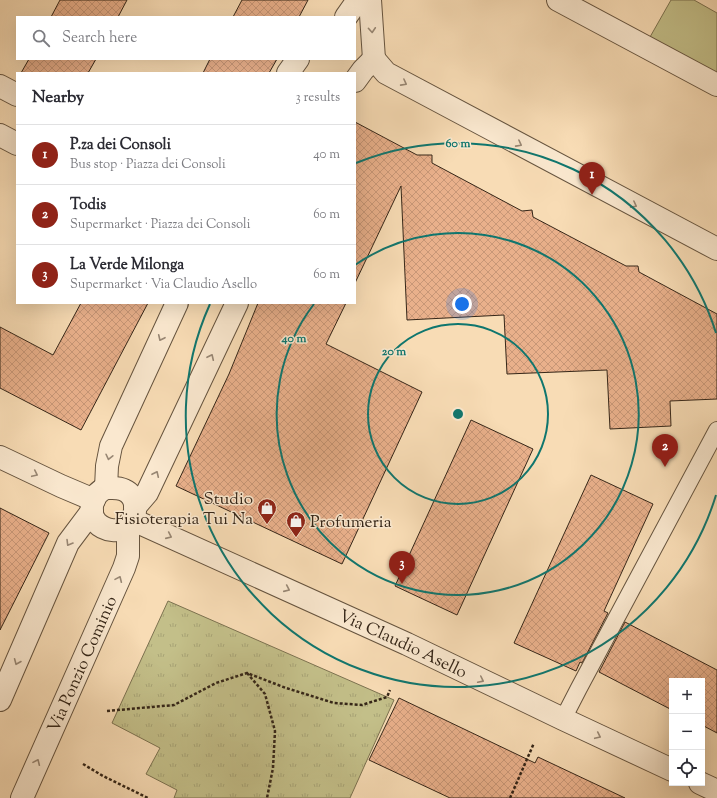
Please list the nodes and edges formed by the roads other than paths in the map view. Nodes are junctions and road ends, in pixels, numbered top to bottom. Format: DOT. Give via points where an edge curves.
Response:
graph roads {
  1 [pos="358,0"];
  2 [pos="370,0"];
  3 [pos="558,0"];
  4 [pos="347,16"];
  5 [pos="374,59"];
  6 [pos="297,60"];
  7 [pos="289,72"];
  8 [pos="356,80"];
  9 [pos="0,86"];
  10 [pos="717,86"];
  11 [pos="16,94"];
  12 [pos="0,135"];
  13 [pos="16,143"];
  14 [pos="717,249"];
  15 [pos="177,304"];
  16 [pos="237,304"];
  17 [pos="717,430"];
  18 [pos="0,457"];
  19 [pos="97,500"];
  20 [pos="132,518"];
  21 [pos="0,698"];
  22 [pos="563,720"];
  23 [pos="669,769"];
  24 [pos="705,785"];
  25 [pos="717,791"];
  26 [pos="22,798"];
  1 -- 4 [label="street"];
  2 -- 5 [label="street, one-way"];
  3 -- 10 [label="street"];
  5 -- 8 [label="street"];
  5 -- 14 [label="street, one-way" via="386,73"];
  6 -- 7 [label="street"];
  9 -- 11 [label="street"];
  12 -- 13 [label="street"];
  15 -- 19 [label="street, one-way" via="111,446"];
  20 -- 16 [label="street, one-way" via="147,493"];
  17 -- 22 [label="lane"];
  18 -- 19 [label="street, one-way"];
  19 -- 20 [label="street" via="120,488 128,492 133,498"];
  19 -- 20 [label="street" via="96,522 105,528 120,530"];
  19 -- 21 [label="street, one-way" via="68,543"];
  20 -- 22 [label="street, Via Claudio Asello, one-way" via="407,644"];
  26 -- 20 [label="street, Via Ponzio Cominio, one-way" via="124,568 128,556"];
  22 -- 23 [label="street, Via Claudio Asello, one-way"];
  24 -- 25 [label="street"];
}
